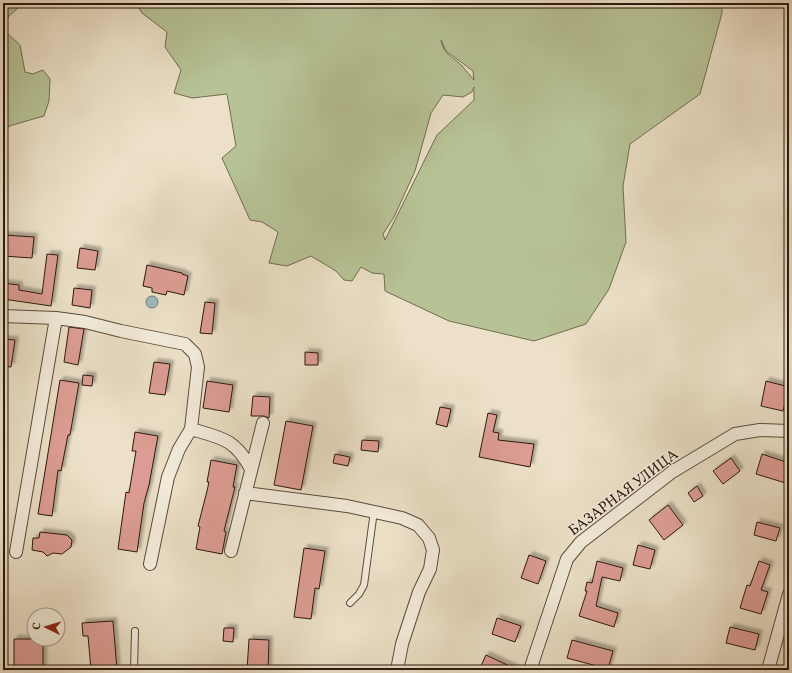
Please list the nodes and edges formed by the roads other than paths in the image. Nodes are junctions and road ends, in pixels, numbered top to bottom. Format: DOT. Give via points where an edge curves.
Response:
graph roads {
  1 [pos="3,316"];
  2 [pos="56,318"];
  3 [pos="263,423"];
  4 [pos="192,429"];
  5 [pos="789,431"];
  6 [pos="251,470"];
  7 [pos="245,493"];
  8 [pos="374,511"];
  9 [pos="231,551"];
  10 [pos="16,552"];
  11 [pos="150,564"];
  12 [pos="789,594"];
  13 [pos="350,603"];
  14 [pos="135,631"];
  15 [pos="134,670"];
  16 [pos="398,670"];
  17 [pos="530,670"];
  18 [pos="768,670"];
  1 -- 2 [label="street"];
  2 -- 4 [label="street" via="185,344 195,354 198,366"];
  2 -- 10 [label="street"];
  3 -- 6 [label="street"];
  4 -- 6 [label="street" via="233,444"];
  4 -- 11 [label="street" via="180,448 168,477"];
  5 -- 17 [label="street, БАЗАРНАЯ УЛИЦА" via="760,430 735,434 672,472 581,542 567,559"];
  6 -- 7 [label="street"];
  7 -- 8 [label="street"];
  7 -- 9 [label="street"];
  8 -- 13 [label="lane" via="364,586"];
  8 -- 16 [label="street" via="418,525 429,538 434,550 430,569 419,592 402,644"];
  12 -- 18 [label="street"];
  14 -- 15 [label="lane"];
}
